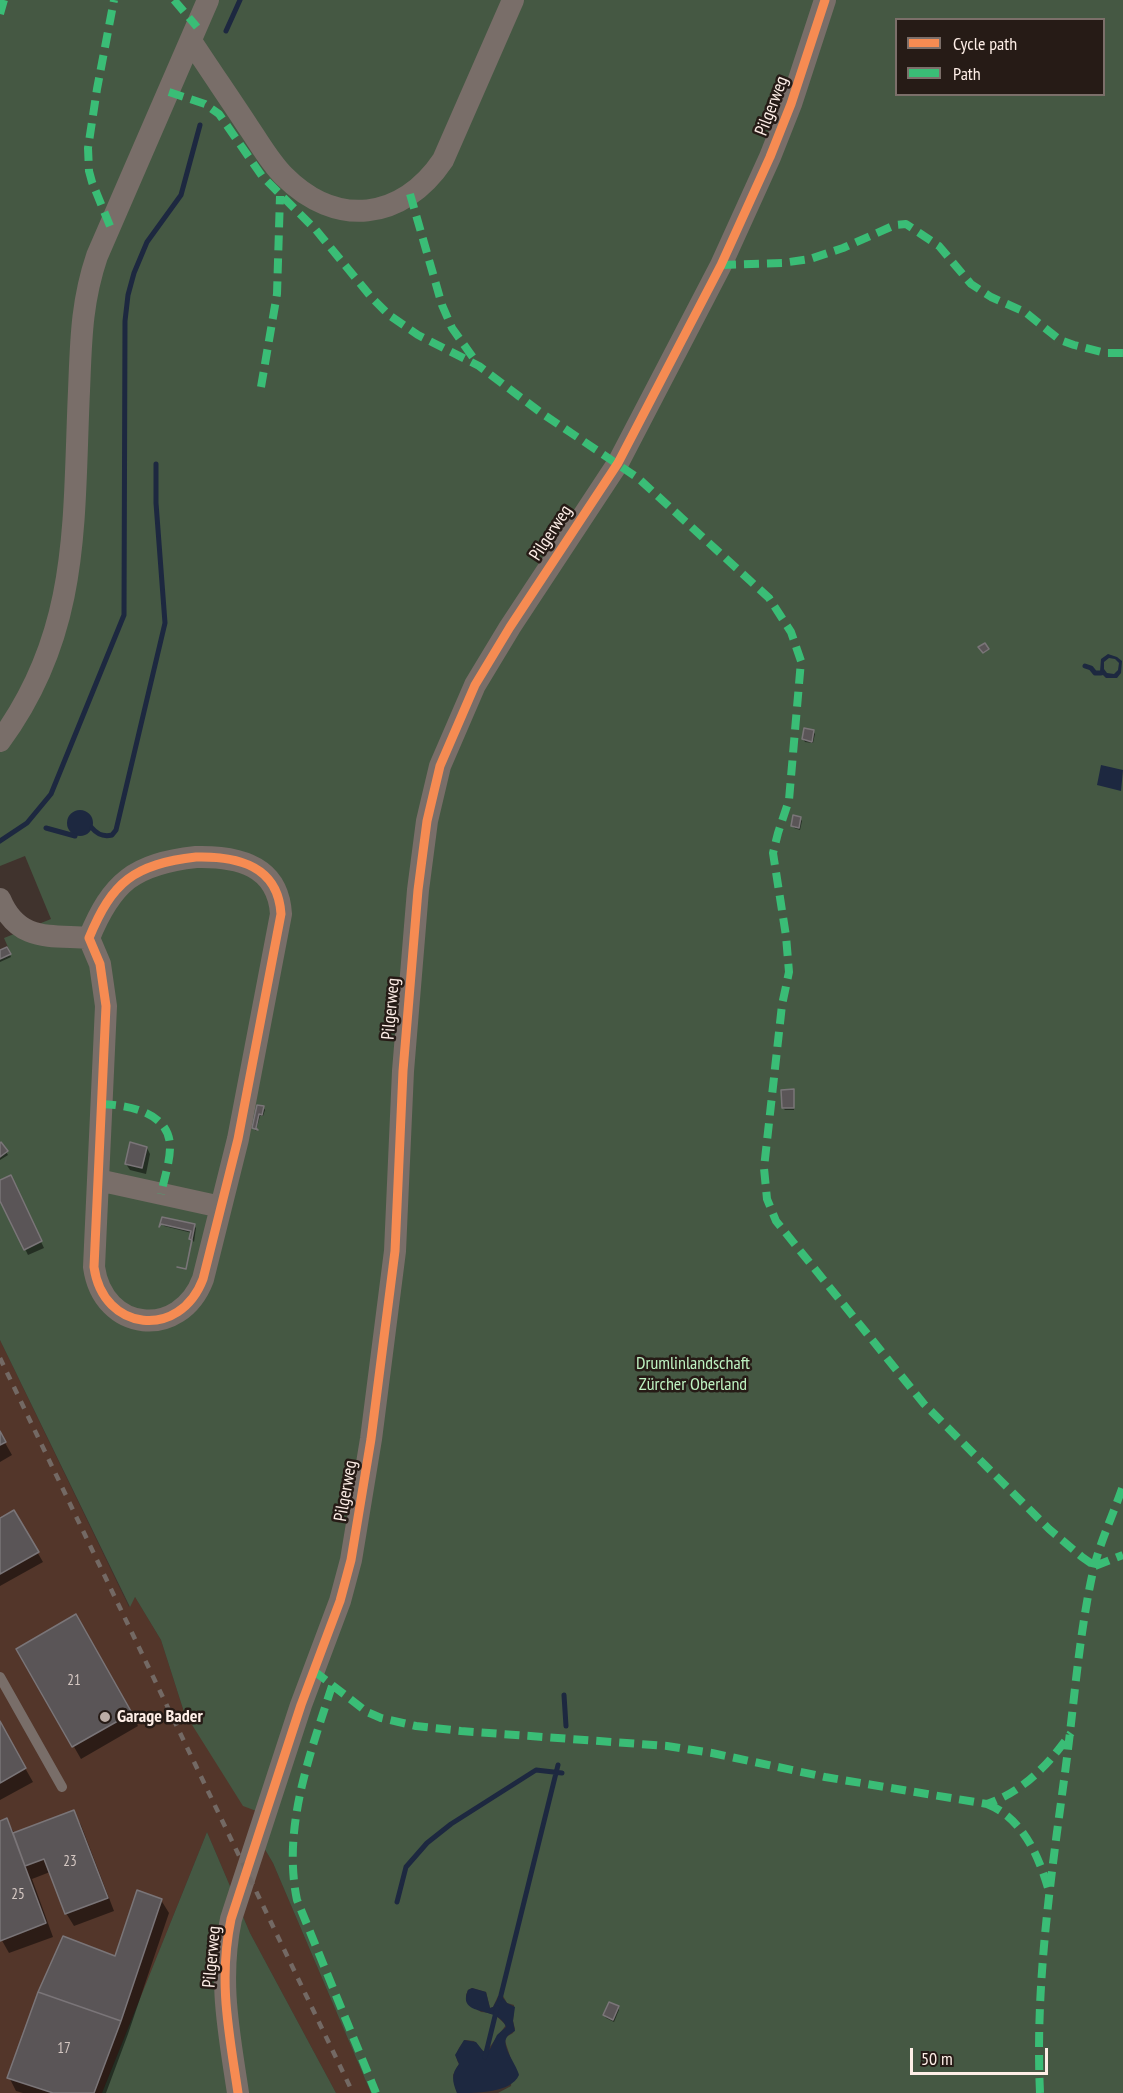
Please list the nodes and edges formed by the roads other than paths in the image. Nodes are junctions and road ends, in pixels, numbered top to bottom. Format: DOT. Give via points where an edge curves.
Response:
graph roads {
  1 [pos="208,0"];
  2 [pos="513,0"];
  3 [pos="825,0"];
  4 [pos="190,41"];
  5 [pos="0,741"];
  6 [pos="0,899"];
  7 [pos="89,938"];
  8 [pos="98,1180"];
  9 [pos="221,1207"];
  10 [pos="0,1677"];
  11 [pos="62,1787"];
  12 [pos="238,2093"];
  1 -- 4 [label="street"];
  2 -- 4 [label="street" via="443,160 411,194 373,211 325,204 291,183 273,163"];
  3 -- 12 [label="street, Pilgerweg" via="791,104 721,265 632,438 475,685 440,766 431,798 421,861 403,1071 395,1251 364,1482 347,1580 301,1705 231,1919 224,1968 225,2004"];
  4 -- 5 [label="street" via="97,256 87,290 81,328 67,586 39,678"];
  6 -- 7 [label="street" via="11,920 28,932"];
  7 -- 8 [label="street" via="100,964 106,1006"];
  7 -- 9 [label="street" via="103,906 120,884 147,868 170,861 210,857 239,861 266,875 278,892 280,926"];
  8 -- 9 [label="street"];
  8 -- 9 [label="street" via="96,1280 109,1303 137,1319 169,1317 191,1302 203,1279"];
  10 -- 11 [label="lane"];
}
